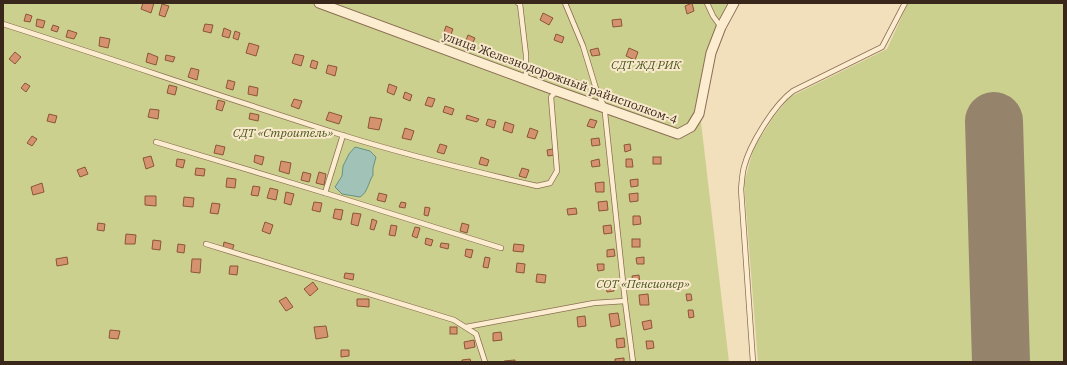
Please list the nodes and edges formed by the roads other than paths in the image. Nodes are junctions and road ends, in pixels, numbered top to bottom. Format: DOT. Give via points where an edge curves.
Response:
graph roads {
  1 [pos="319,3"];
  2 [pos="518,3"];
  3 [pos="565,3"];
  4 [pos="707,3"];
  5 [pos="734,3"];
  6 [pos="905,3"];
  7 [pos="3,24"];
  8 [pos="721,27"];
  9 [pos="526,79"];
  10 [pos="557,91"];
  11 [pos="605,110"];
  12 [pos="343,135"];
  13 [pos="156,142"];
  14 [pos="325,193"];
  15 [pos="206,244"];
  16 [pos="501,248"];
  17 [pos="625,302"];
  18 [pos="466,327"];
  19 [pos="484,362"];
  20 [pos="633,362"];
  21 [pos="753,362"];
  1 -- 9 [label="street, улица Железнодорожный райисполком-4"];
  2 -- 9 [label="lane" via="526,55"];
  3 -- 11 [label="lane"];
  4 -- 8 [label="lane"];
  5 -- 8 [label="street, улица Железнодорожный райисполком-4"];
  6 -- 21 [label="lane" via="882,47 785,97 753,144 744,166 741,189"];
  7 -- 12 [label="lane"];
  8 -- 11 [label="street, улица Железнодорожный райисполком-4" via="711,53 699,114 691,127 678,134"];
  9 -- 10 [label="street, улица Железнодорожный райисполком-4"];
  10 -- 11 [label="street, улица Железнодорожный райисполком-4"];
  10 -- 12 [label="lane" via="551,98 557,171 550,183 537,186 459,168"];
  11 -- 17 [label="lane"];
  12 -- 14 [label="lane"];
  13 -- 14 [label="lane"];
  14 -- 16 [label="lane"];
  15 -- 18 [label="lane" via="454,320"];
  17 -- 18 [label="lane" via="594,303"];
  17 -- 20 [label="lane"];
  18 -- 19 [label="lane" via="476,334"];
}
